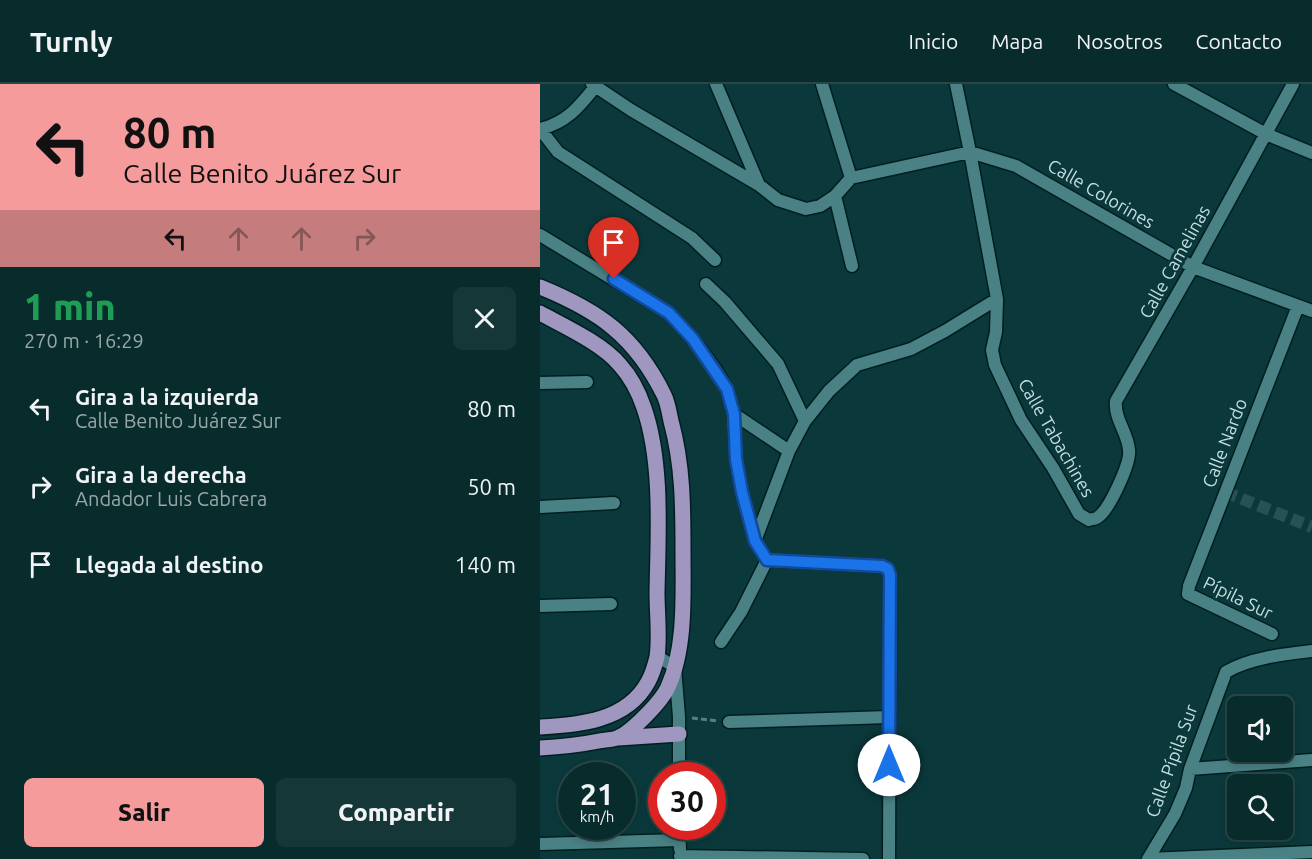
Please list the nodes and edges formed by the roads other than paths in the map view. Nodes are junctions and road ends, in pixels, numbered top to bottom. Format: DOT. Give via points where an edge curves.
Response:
graph roads {
  1 [pos="716,84"];
  2 [pos="956,84"];
  3 [pos="1173,84"];
  4 [pos="1293,84"];
  5 [pos="593,85"];
  6 [pos="823,86"];
  7 [pos="540,129"];
  8 [pos="1266,134"];
  9 [pos="970,152"];
  10 [pos="1312,153"];
  11 [pos="851,178"];
  12 [pos="759,185"];
  13 [pos="835,196"];
  14 [pos="540,235"];
  15 [pos="715,260"];
  16 [pos="852,266"];
  17 [pos="1193,267"];
  18 [pos="706,284"];
  19 [pos="540,287"];
  20 [pos="997,299"];
  21 [pos="1298,306"];
  22 [pos="1312,311"];
  23 [pos="540,313"];
  24 [pos="587,382"];
  25 [pos="540,383"];
  26 [pos="734,414"];
  27 [pos="805,421"];
  28 [pos="789,451"];
  29 [pos="1129,461"];
  30 [pos="614,503"];
  31 [pos="540,507"];
  32 [pos="755,541"];
  33 [pos="767,560"];
  34 [pos="1188,594"];
  35 [pos="611,604"];
  36 [pos="540,606"];
  37 [pos="1272,634"];
  38 [pos="721,642"];
  39 [pos="1312,651"];
  40 [pos="657,656"];
  41 [pos="675,667"];
  42 [pos="889,717"];
  43 [pos="729,722"];
  44 [pos="540,728"];
  45 [pos="679,734"];
  46 [pos="618,738"];
  47 [pos="540,748"];
  48 [pos="1312,760"];
  49 [pos="679,762"];
  50 [pos="1190,769"];
  51 [pos="679,840"];
  52 [pos="540,844"];
  53 [pos="1312,852"];
  54 [pos="680,857"];
  55 [pos="863,859"];
  56 [pos="889,859"];
  57 [pos="1148,859"];
  1 -- 12 [label="street"];
  2 -- 9 [label="street, Calle Tabachines"];
  3 -- 8 [label="street"];
  4 -- 8 [label="street, Calle Camelinas"];
  5 -- 7 [label="street" via="575,112"];
  5 -- 12 [label="street"];
  6 -- 11 [label="street"];
  7 -- 15 [label="street" via="558,152 692,238"];
  8 -- 10 [label="street"];
  8 -- 17 [label="street, Calle Camelinas"];
  9 -- 11 [label="street"];
  9 -- 17 [label="street, Calle Colorines" via="1016,166"];
  9 -- 20 [label="street, Calle Tabachines"];
  11 -- 13 [label="street"];
  12 -- 13 [label="street" via="778,200 806,209"];
  13 -- 16 [label="street"];
  14 -- 26 [label="street" via="669,313 716,370"];
  17 -- 21 [label="street, Calle Colorines"];
  17 -- 29 [label="street, Calle Camelinas" via="1116,401 1130,449"];
  18 -- 27 [label="street" via="778,364"];
  19 -- 41 [label="main road" via="592,311 616,328 646,364 665,397 678,444 682,481 683,621"];
  20 -- 27 [label="street" via="911,349 857,365"];
  20 -- 29 [label="street, Calle Tabachines" via="992,350 995,365 1021,420 1079,514 1089,520 1099,516"];
  21 -- 22 [label="street, Calle Colorines"];
  21 -- 34 [label="street, Calle Nardo"];
  23 -- 40 [label="main road" via="606,351 620,364 644,407 658,498"];
  24 -- 25 [label="street"];
  26 -- 28 [label="street"];
  26 -- 32 [label="street" via="736,459"];
  27 -- 28 [label="street"];
  28 -- 32 [label="street"];
  30 -- 31 [label="street"];
  32 -- 33 [label="street"];
  33 -- 38 [label="street"];
  33 -- 42 [label="street" via="888,569"];
  34 -- 37 [label="street, Pípila Sur"];
  35 -- 36 [label="street"];
  39 -- 50 [label="street, Calle Pípila Sur" via="1264,659 1226,672"];
  40 -- 41 [label="street"];
  40 -- 44 [label="main road" via="648,683 608,717"];
  41 -- 45 [label="street"];
  41 -- 46 [label="main road" via="660,701"];
  42 -- 43 [label="street"];
  42 -- 56 [label="street"];
  45 -- 46 [label="main road"];
  45 -- 49 [label="street"];
  46 -- 47 [label="main road"];
  48 -- 50 [label="street"];
  50 -- 57 [label="street, Calle Pípila Sur" via="1175,814"];
  51 -- 52 [label="street"];
  51 -- 54 [label="street"];
  53 -- 57 [label="street"];
  54 -- 55 [label="street"];
}
